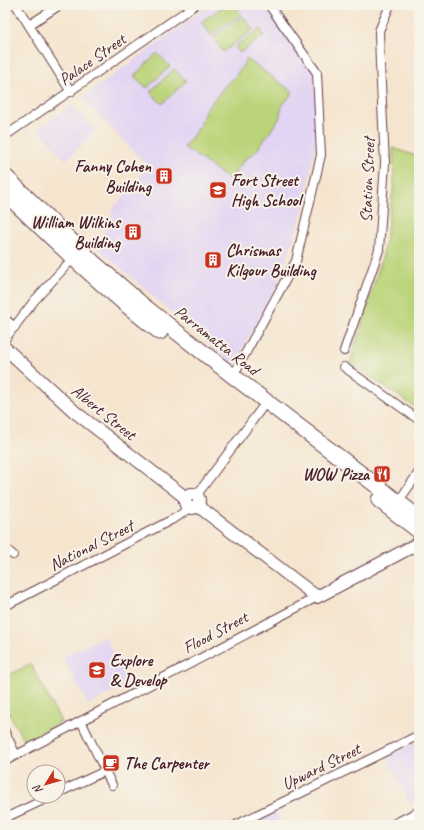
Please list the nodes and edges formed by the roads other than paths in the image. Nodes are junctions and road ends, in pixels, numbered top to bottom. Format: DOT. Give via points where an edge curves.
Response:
graph roads {
  1 [pos="16,5"];
  2 [pos="60,5"];
  3 [pos="195,5"];
  4 [pos="269,5"];
  5 [pos="390,5"];
  6 [pos="29,25"];
  7 [pos="71,92"];
  8 [pos="5,136"];
  9 [pos="5,176"];
  10 [pos="5,193"];
  11 [pos="73,258"];
  12 [pos="5,319"];
  13 [pos="15,327"];
  14 [pos="5,339"];
  15 [pos="5,348"];
  16 [pos="344,351"];
  17 [pos="344,367"];
  18 [pos="233,376"];
  19 [pos="261,409"];
  20 [pos="419,420"];
  21 [pos="419,472"];
  22 [pos="192,502"];
  23 [pos="398,502"];
  24 [pos="419,518"];
  25 [pos="419,531"];
  26 [pos="419,544"];
  27 [pos="5,548"];
  28 [pos="13,555"];
  29 [pos="317,597"];
  30 [pos="5,606"];
  31 [pos="81,721"];
  32 [pos="5,732"];
  33 [pos="419,734"];
  34 [pos="16,755"];
  35 [pos="5,761"];
  36 [pos="105,771"];
  37 [pos="112,785"];
  38 [pos="66,789"];
  39 [pos="35,804"];
  40 [pos="419,814"];
  41 [pos="5,818"];
  42 [pos="236,825"];
  43 [pos="397,825"];
  1 -- 6 [label="street"];
  2 -- 6 [label="street"];
  3 -- 7 [label="street, Palace Street"];
  4 -- 18 [label="street" via="317,73 322,155 296,261"];
  5 -- 16 [label="street, Station Street" via="379,31 385,163 379,250"];
  6 -- 7 [label="street"];
  7 -- 8 [label="street, Palace Street"];
  9 -- 18 [label="highway, Parramatta Road" via="94,263"];
  10 -- 11 [label="highway, Parramatta Road"];
  11 -- 13 [label="street" via="34,301"];
  11 -- 19 [label="highway, Parramatta Road" via="127,306"];
  12 -- 13 [label="street"];
  13 -- 14 [label="street"];
  15 -- 22 [label="street, Albert Street" via="75,412"];
  17 -- 20 [label="street"];
  18 -- 23 [label="highway, Parramatta Road"];
  19 -- 22 [label="street, National Street"];
  19 -- 25 [label="highway, Parramatta Road"];
  21 -- 23 [label="street"];
  22 -- 29 [label="street, Albert Street"];
  22 -- 30 [label="street, National Street" via="177,517"];
  23 -- 24 [label="highway, Parramatta Road"];
  26 -- 29 [label="street, Flood Street"];
  27 -- 28 [label="street"];
  29 -- 31 [label="street, Flood Street"];
  31 -- 34 [label="street, Flood Street"];
  31 -- 36 [label="street"];
  32 -- 34 [label="street"];
  33 -- 42 [label="street, Upward Street"];
  34 -- 35 [label="street, Flood Street"];
  36 -- 37 [label="street"];
  36 -- 38 [label="street"];
  39 -- 41 [label="street"];
  40 -- 43 [label="main road"];
}
